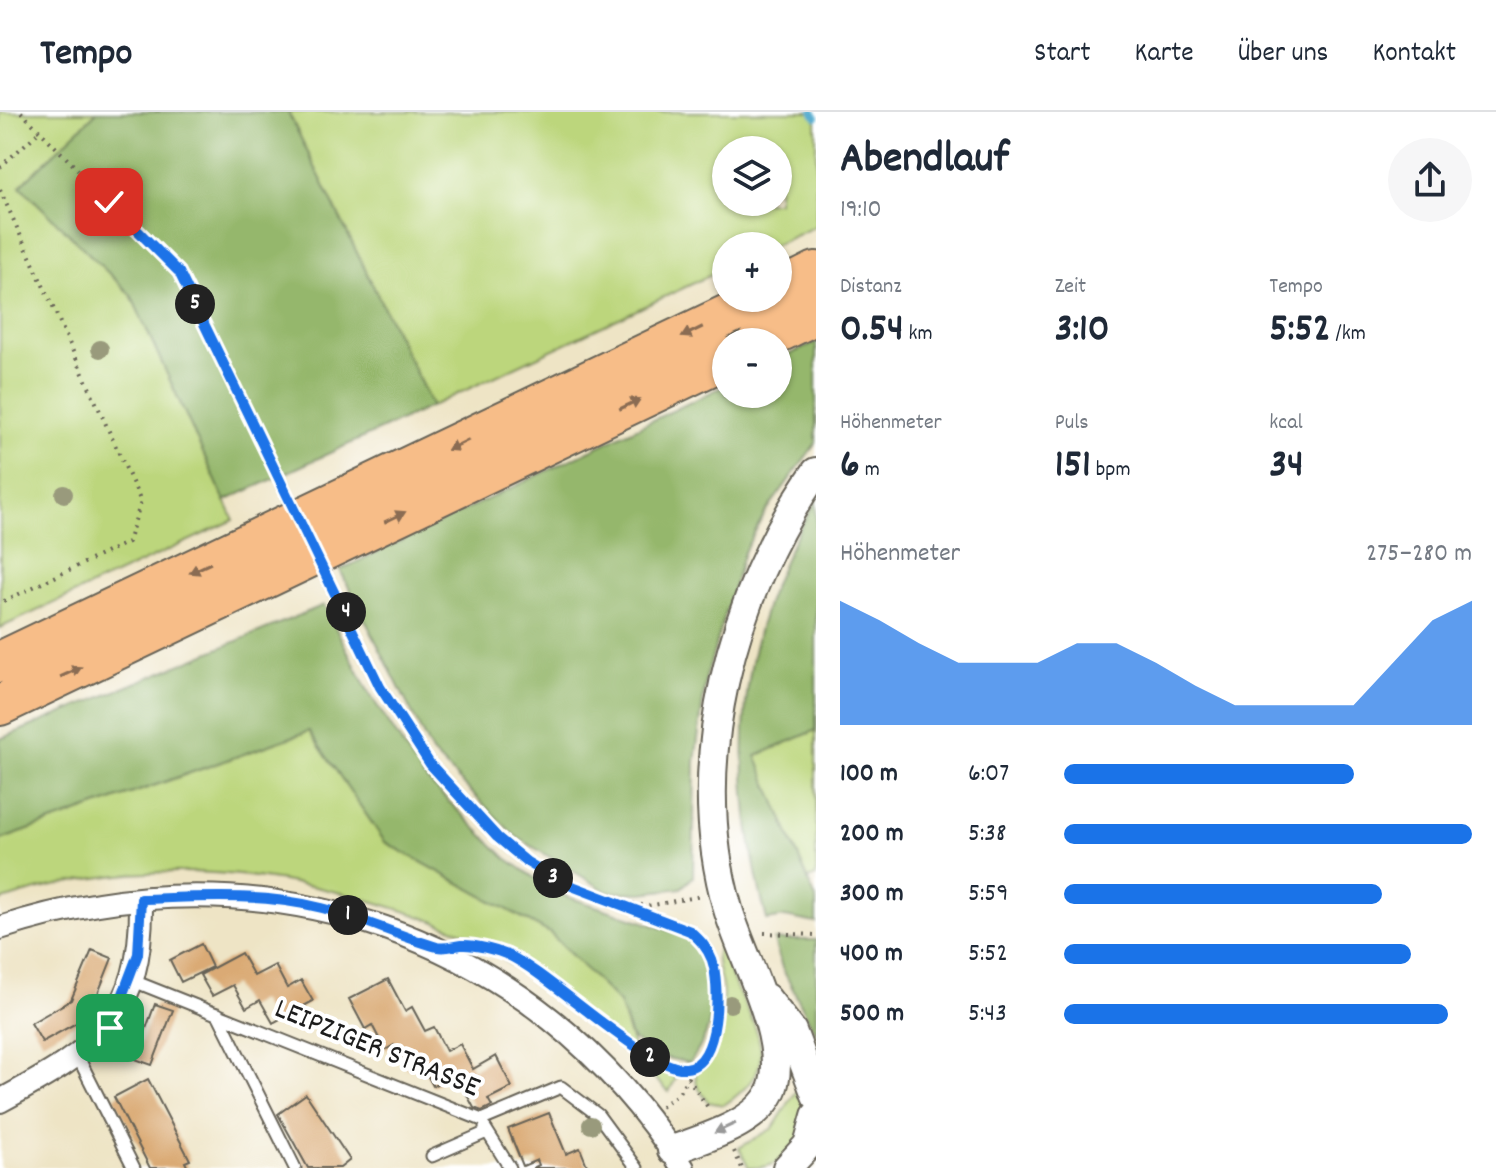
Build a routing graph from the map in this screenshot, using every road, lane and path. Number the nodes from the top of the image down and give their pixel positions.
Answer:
1 (21, 112) edge
2 (39, 132) junction
3 (0, 167) edge
4 (0, 190) edge
5 (816, 272) edge
6 (792, 284) edge
7 (734, 312) edge
8 (816, 314) edge
9 (787, 328) edge
10 (712, 365) edge
11 (816, 472) edge
12 (0, 603) edge
13 (0, 662) edge
14 (0, 705) edge
15 (724, 889) junction
16 (141, 899) junction
17 (608, 899) junction
18 (0, 928) edge
19 (736, 932) junction
20 (816, 935) edge
21 (441, 948) junction
22 (131, 980) junction
23 (756, 986) junction
24 (218, 1014) junction
25 (78, 1057) junction
26 (816, 1095) edge
27 (0, 1101) edge
28 (482, 1120) junction
29 (814, 1125) edge
30 (487, 1132) junction
31 (432, 1156) dead end
32 (677, 1159) edge
33 (134, 1168) edge
34 (295, 1168) edge
35 (510, 1168) edge
36 (637, 1168) edge
37 (787, 1168) edge
38 (816, 1168) edge

1 - 2 path
2 - 3 path
2 - 17 path, bridge
4 - 12 path
5 - 6 highway
7 -> 13 highway
8 - 9 highway
14 -> 10 highway
11 - 15 street
15 - 17 path
15 - 19 street
16 - 18 street
16 - 21 street
16 - 22 street
17 - 21 path
19 - 20 path
19 - 23 street
21 - 32 street
22 - 24 lane, LEIPZIGER STRASSE
22 - 25 street
23 - 26 street
23 -> 32 street
24 - 28 lane, LEIPZIGER STRASSE
24 - 34 lane, LEIPZIGER STRASSE
25 - 27 street
25 - 33 lane
28 - 30 lane
28 - 36 lane, LEIPZIGER STRASSE
29 - 37 street
29 - 38 street
30 - 31 lane
30 - 35 lane

